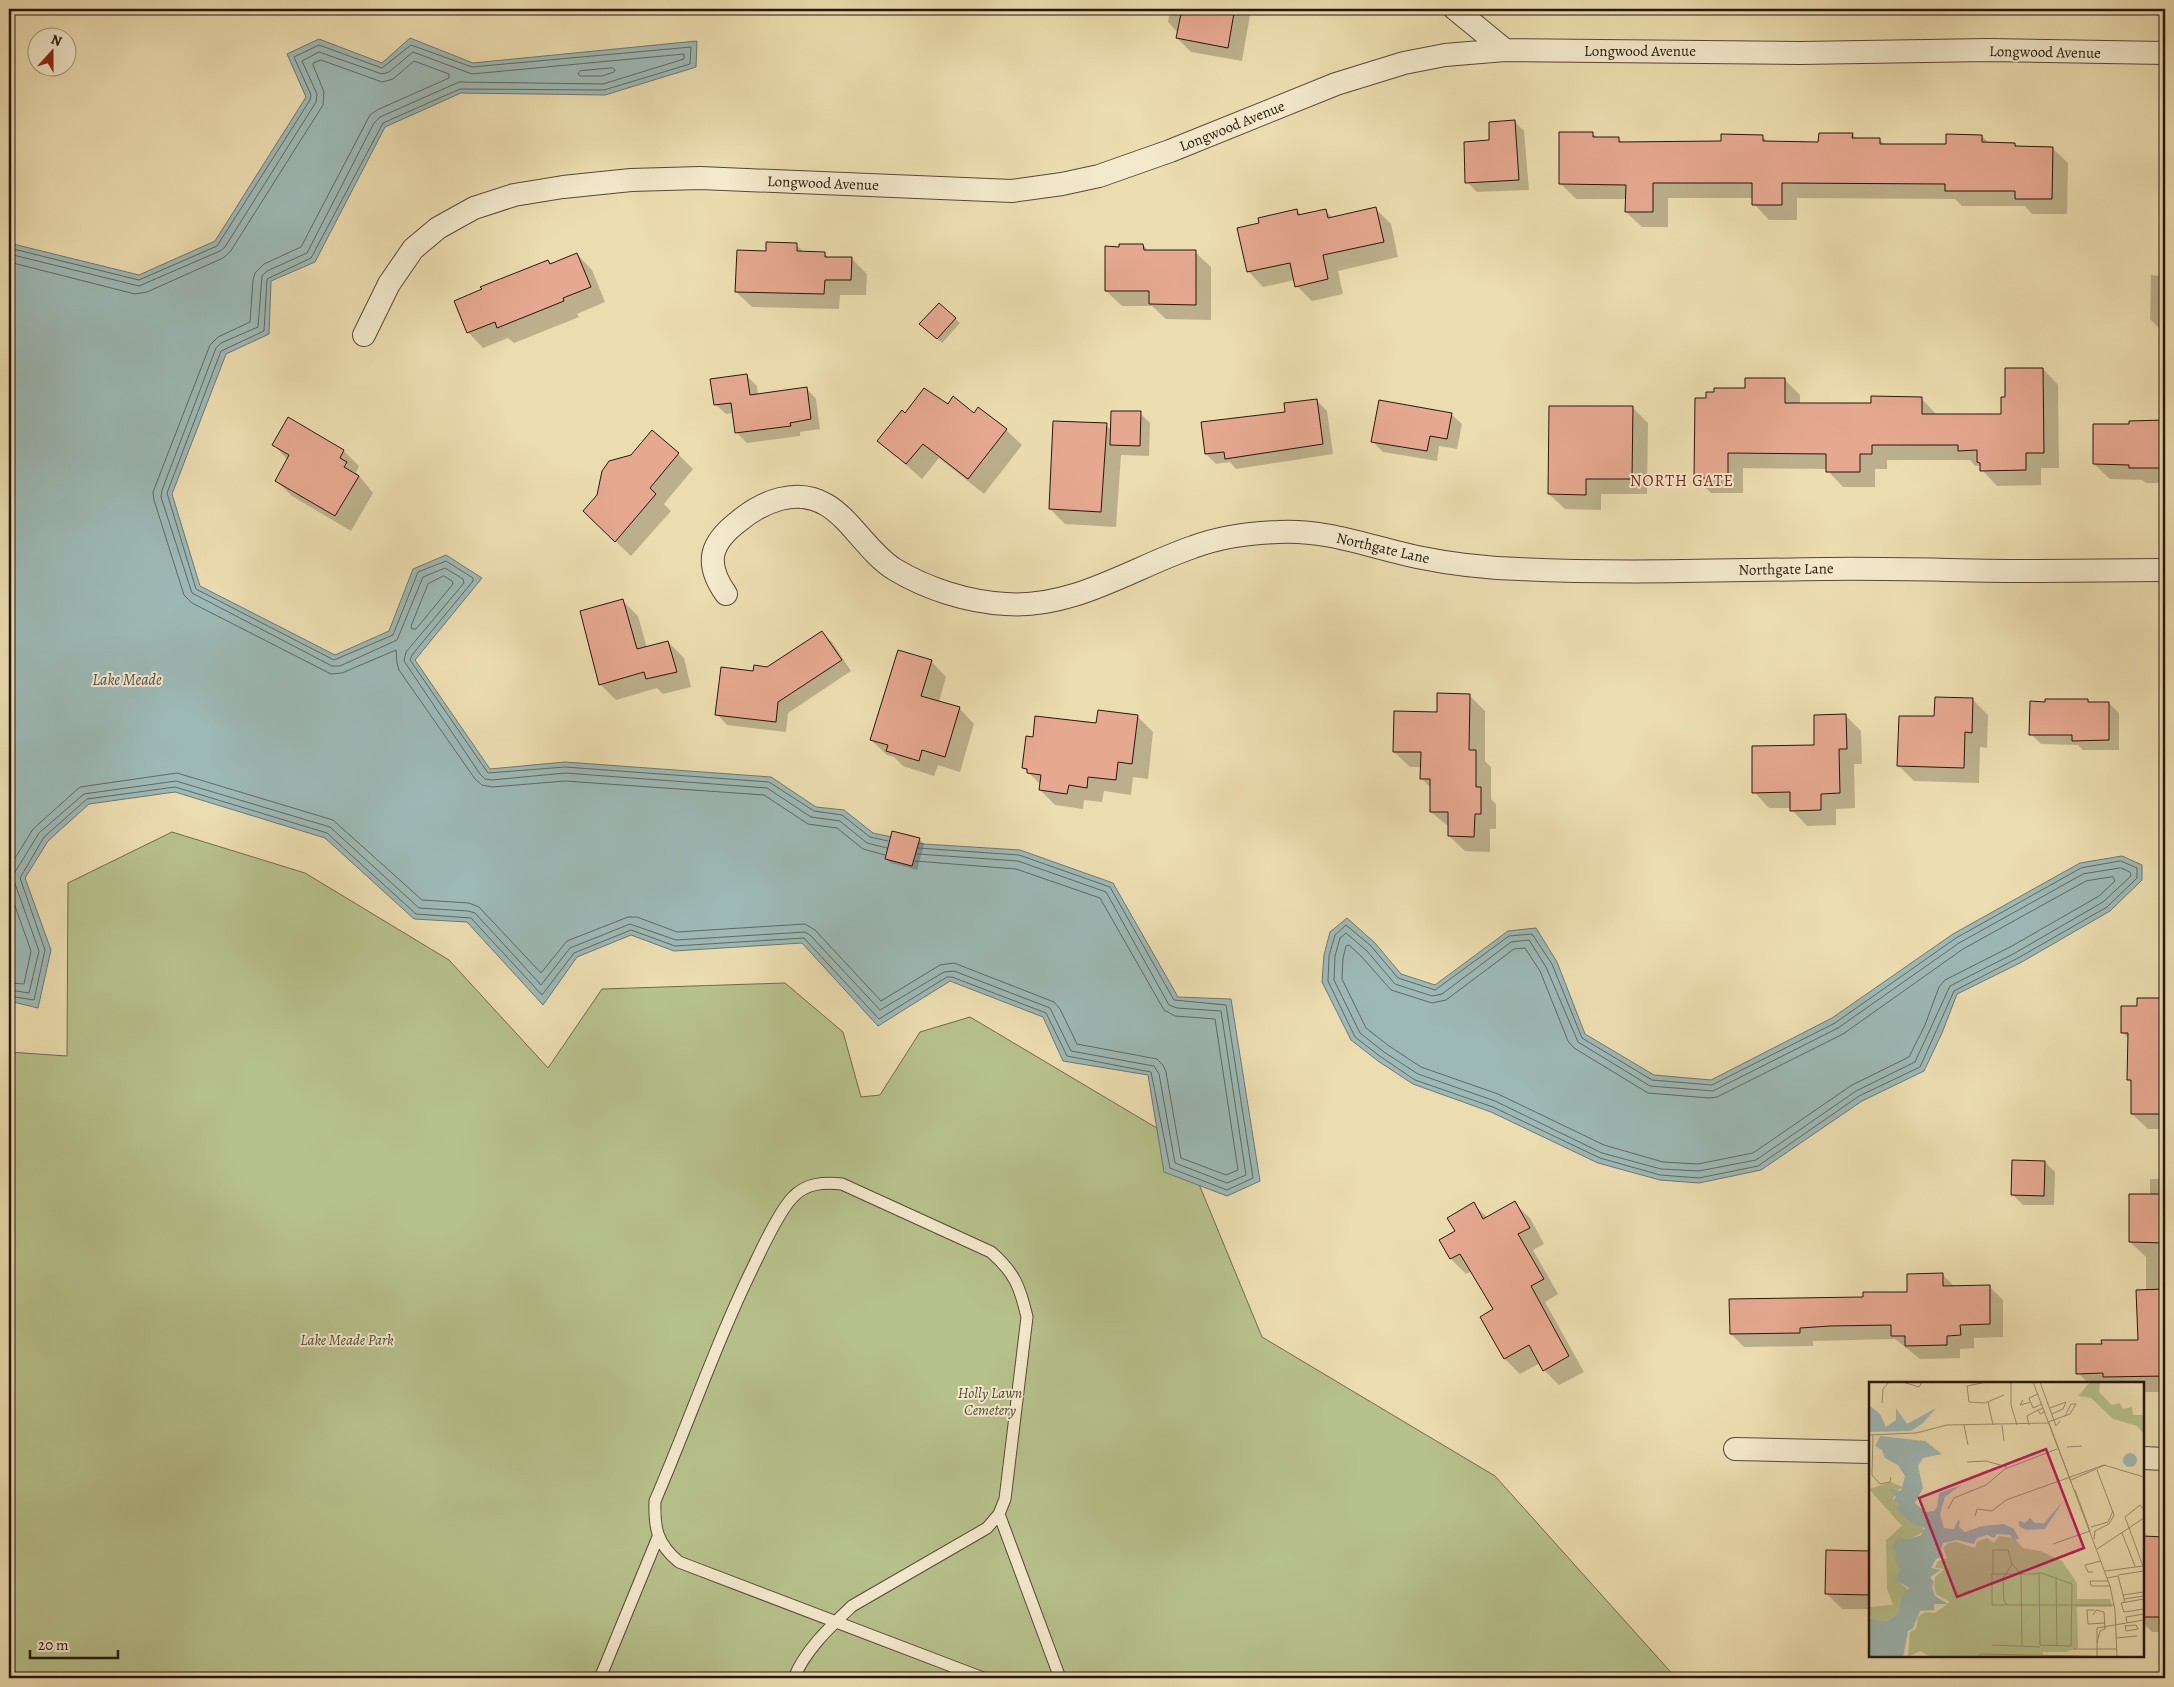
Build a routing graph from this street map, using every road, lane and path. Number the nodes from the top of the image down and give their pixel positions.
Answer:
1 (1455, 9) edge
2 (1505, 50) junction
3 (2165, 53) edge
4 (364, 335) dead end
5 (2165, 570) edge
6 (726, 594) dead end
7 (1735, 1449) dead end
8 (1869, 1452) edge
9 (2144, 1458) edge
10 (2165, 1459) edge
11 (999, 1514) junction
12 (658, 1537) junction
13 (835, 1623) junction
14 (600, 1678) edge
15 (794, 1678) edge
16 (983, 1678) edge
17 (1060, 1678) edge

1 - 2 street
2 - 3 street, Longwood Avenue
2 - 4 street, Longwood Avenue
5 - 6 street, Northgate Lane
7 - 8 street
9 - 10 street
11 - 12 lane
11 - 13 lane
11 - 17 lane
12 - 13 lane
12 - 14 lane
13 - 15 lane
13 - 16 lane

